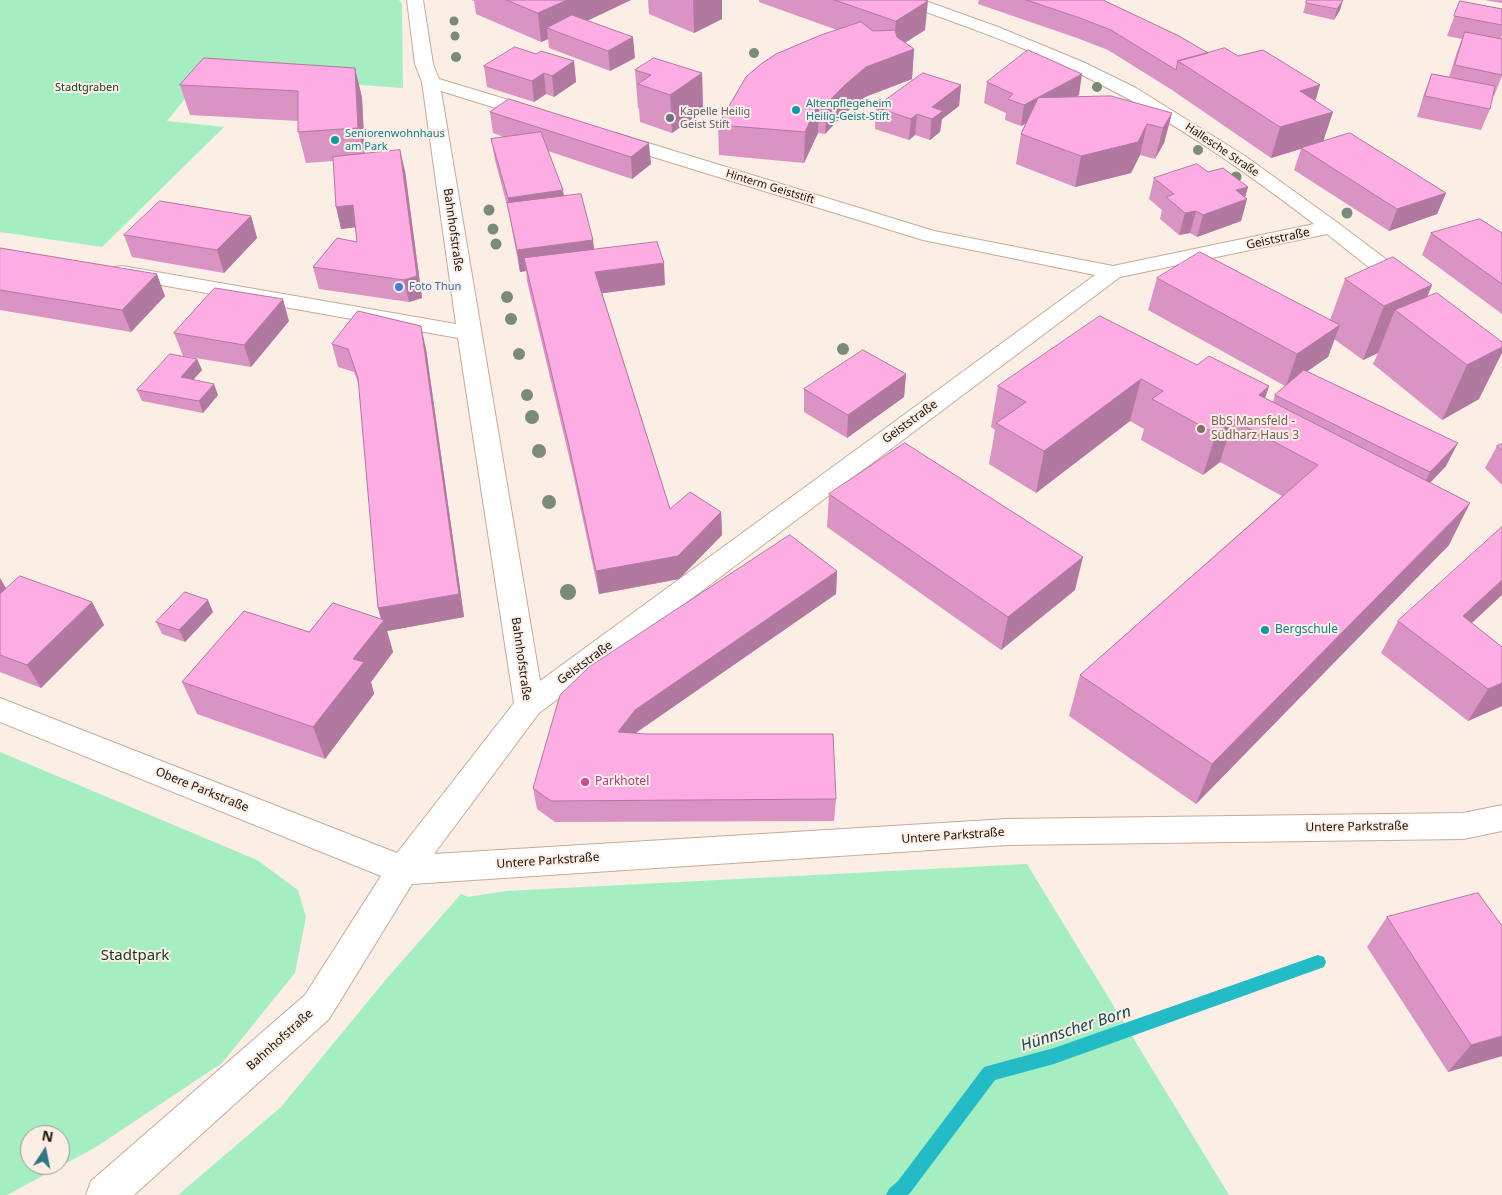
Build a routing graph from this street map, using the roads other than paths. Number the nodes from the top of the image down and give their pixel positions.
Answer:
1 (415, 0) edge
2 (907, 0) edge
3 (431, 82) junction
4 (555, 120) edge
5 (593, 132) edge
6 (1331, 227) junction
7 (98, 268) edge
8 (1113, 272) junction
9 (1424, 299) edge
10 (469, 333) junction
11 (529, 705) junction
12 (0, 710) edge
13 (1502, 818) edge
14 (403, 870) junction
15 (105, 1195) edge

1 - 3 street, Bahnhofstraße
2 - 6 street, Hallesche Straße
3 - 4 street
3 - 10 street, Bahnhofstraße
5 - 8 street, Hinterm Geiststift
6 - 8 street, Geiststraße
6 - 9 street, Hallesche Straße
7 - 10 street
8 - 11 street, Geiststraße
10 - 11 street, Bahnhofstraße
11 - 14 street, Bahnhofstraße
12 - 14 street, Obere Parkstraße
13 - 14 street, Untere Parkstraße
14 - 15 street, Bahnhofstraße

